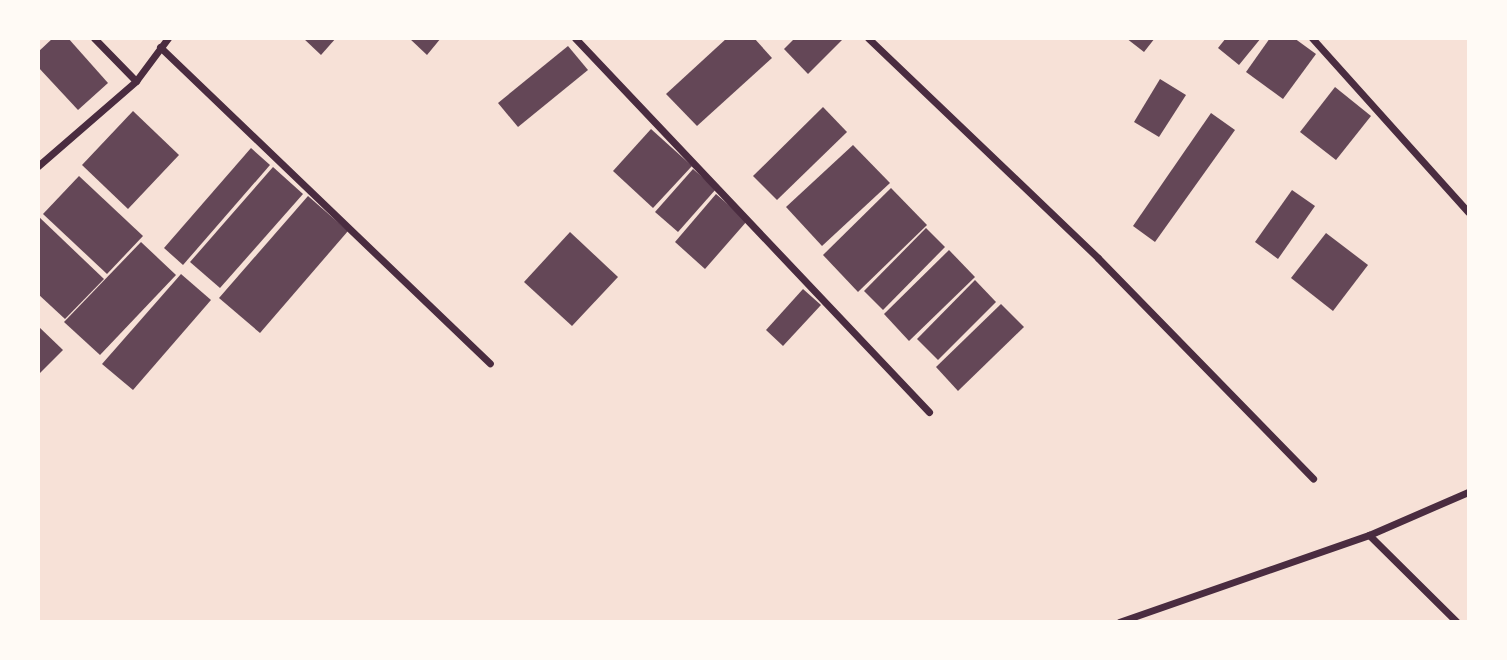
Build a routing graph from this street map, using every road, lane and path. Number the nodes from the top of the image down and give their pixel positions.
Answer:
1 (94, 38) edge
2 (168, 38) edge
3 (575, 38) edge
4 (868, 38) edge
5 (1312, 38) edge
6 (160, 47) junction
7 (136, 81) junction
8 (38, 166) edge
9 (1468, 212) edge
10 (489, 363) dead end
11 (929, 412) dead end
12 (1313, 478) dead end
13 (1468, 492) edge
14 (1369, 535) junction
15 (1119, 621) edge
16 (1457, 621) edge

1 - 7 street
2 - 6 street
3 - 11 street
4 - 12 street
5 - 9 street
6 - 7 street
6 - 10 street
7 - 8 street
13 - 14 street
14 - 15 street
14 - 16 street

